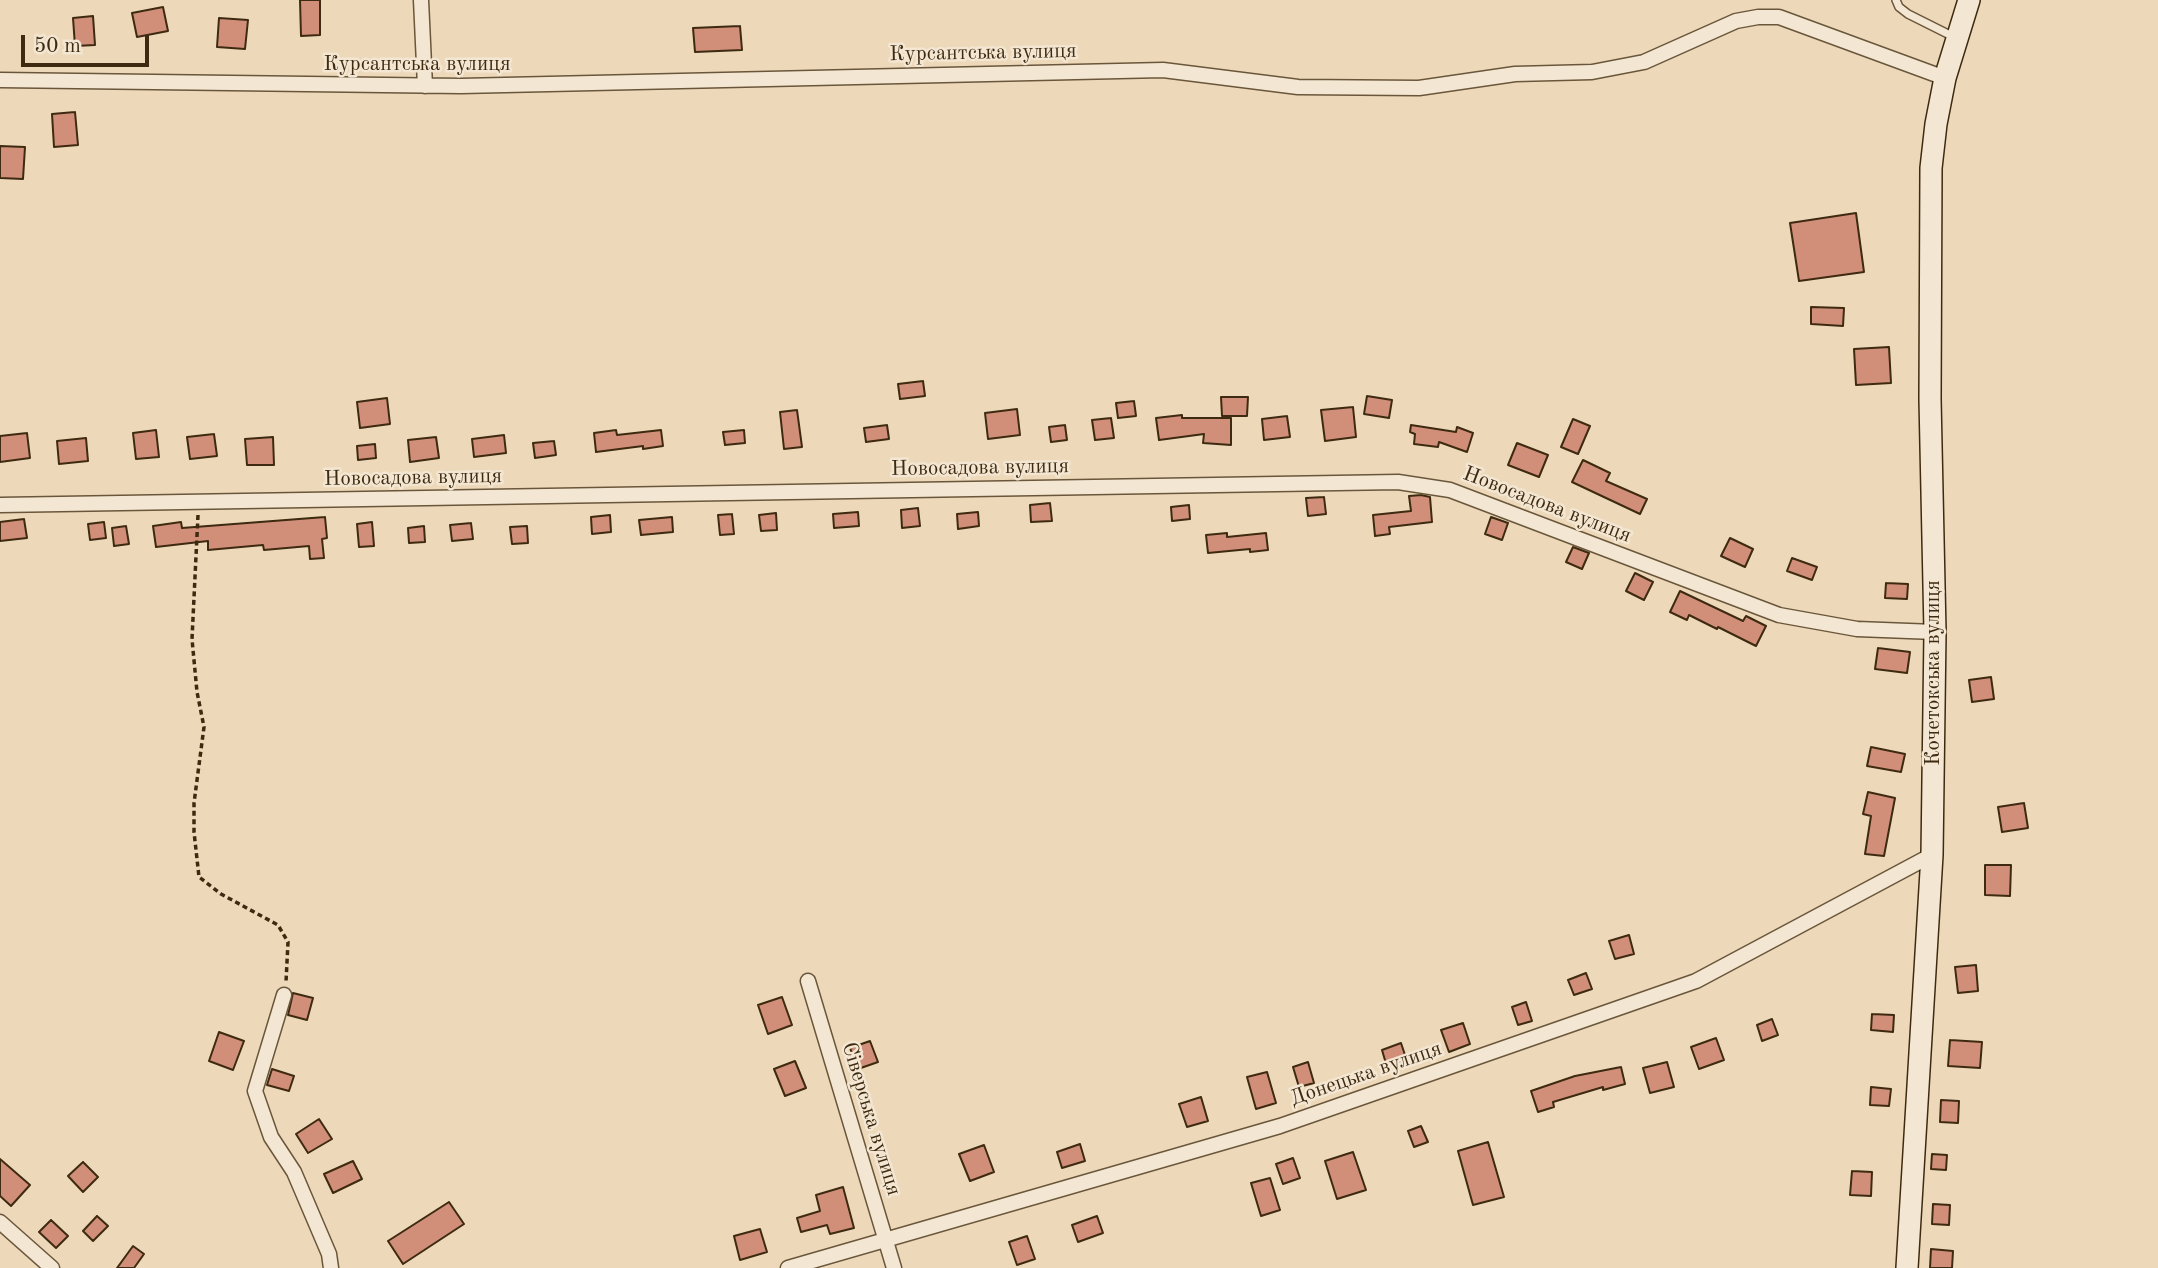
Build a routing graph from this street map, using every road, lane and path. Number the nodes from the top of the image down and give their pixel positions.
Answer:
1 (421, 0) edge
2 (1896, 0) edge
3 (1969, 0) edge
4 (1957, 39) junction
5 (1945, 78) junction
6 (0, 80) edge
7 (425, 86) junction
8 (199, 502) junction
9 (0, 505) edge
10 (1935, 632) junction
11 (1932, 855) junction
12 (807, 981) dead end
13 (284, 995) joint
14 (0, 1222) edge
15 (886, 1239) junction
16 (52, 1268) edge
17 (331, 1268) edge
18 (788, 1268) edge
19 (894, 1268) edge
20 (1907, 1268) edge

1 - 7 street
2 - 4 lane
3 - 4 main road, Кочетокська вулиця
4 - 5 main road, Кочетокська вулиця
5 - 7 street, Курсантська вулиця
5 - 10 main road, Кочетокська вулиця
6 - 7 street, Курсантська вулиця
8 - 9 street, Новосадова вулиця
8 - 10 street, Новосадова вулиця
8 - 13 path
10 - 11 main road, Кочетокська вулиця
11 - 15 street, Донецька вулиця
11 - 20 main road, Кочетокська вулиця
12 - 15 street, Сіверська вулиця
13 - 17 street
14 - 16 street
15 - 18 street, Донецька вулиця
15 - 19 street, Сіверська вулиця

